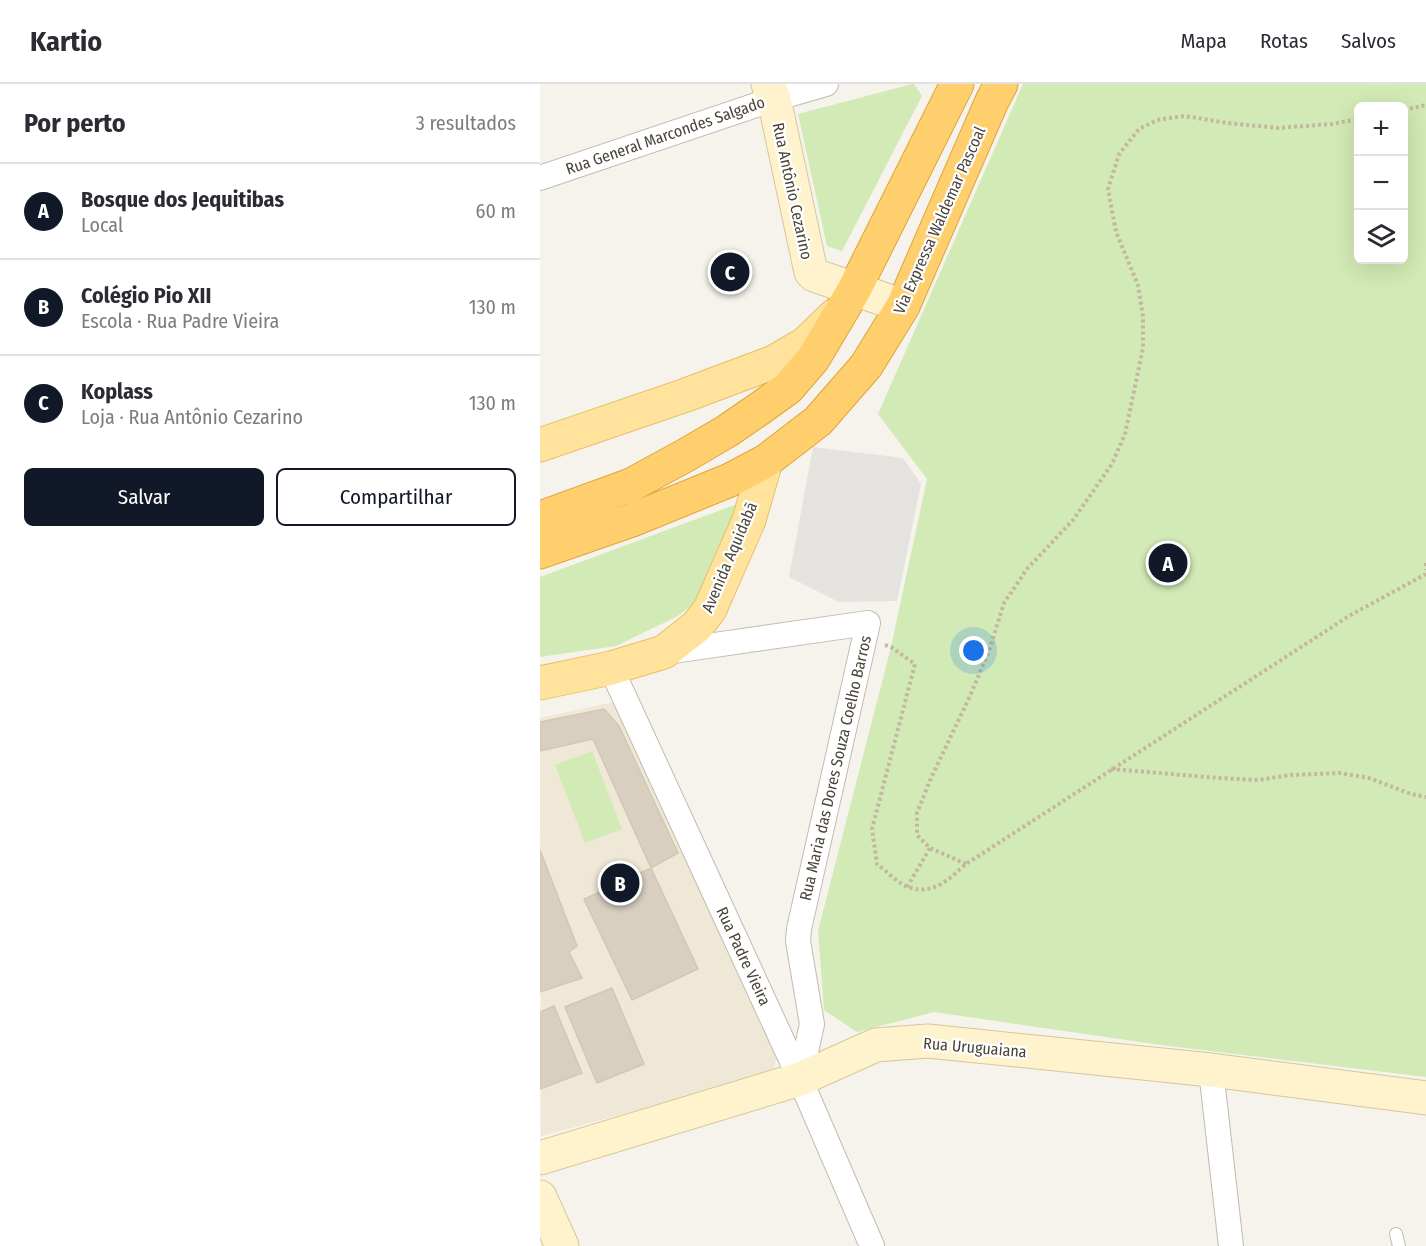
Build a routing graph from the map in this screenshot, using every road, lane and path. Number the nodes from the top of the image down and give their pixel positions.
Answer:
1 (826, 84) edge
2 (957, 84) edge
3 (1001, 84) edge
4 (771, 91) edge
5 (1426, 105) edge
6 (1408, 109) edge
7 (1354, 120) edge
8 (540, 178) edge
9 (850, 298) junction
10 (903, 306) junction
11 (540, 445) edge
12 (766, 461) junction
13 (540, 518) edge
14 (540, 552) edge
15 (1426, 563) edge
16 (1426, 572) edge
17 (891, 647) dead end
18 (664, 652) junction
19 (611, 668) junction
20 (540, 683) edge
21 (1111, 769) junction
22 (1426, 797) edge
23 (930, 848) junction
24 (966, 864) junction
25 (907, 887) junction
26 (1211, 1070) junction
27 (800, 1078) junction
28 (1426, 1098) edge
29 (540, 1158) edge
30 (540, 1197) edge
31 (562, 1246) edge
32 (872, 1246) edge
33 (1231, 1246) edge

1 - 4 street, Rua General Marcondes Salgado
2 - 9 highway
3 - 10 highway, Via Expressa Waldemar Pascoal
4 - 8 street, Rua General Marcondes Salgado
4 - 9 main road, Rua Antônio Cezarino
5 - 6 path
7 - 23 path
9 - 10 main road, Rua Antônio Cezarino
9 - 11 main road
9 - 13 highway
10 - 12 highway, Via Expressa Waldemar Pascoal
12 - 14 highway, Via Expressa Waldemar Pascoal
12 - 18 main road, Avenida Aquidabã
15 - 16 path
16 - 21 path
17 - 25 path
18 - 19 main road, Avenida Aquidabã
18 - 27 street, Rua Maria das Dores Souza Coelho Barros
19 - 20 main road, Avenida Aquidabã
19 - 27 street, Rua Padre Vieira
21 - 22 path
21 - 24 path
23 - 24 path
23 - 25 path
24 - 25 path
26 - 27 main road, Rua Uruguaiana
26 - 28 main road, Rua Uruguaiana
26 - 33 street
27 - 29 main road, Rua Uruguaiana
27 - 32 street, Rua Padre Vieira
30 - 31 main road

